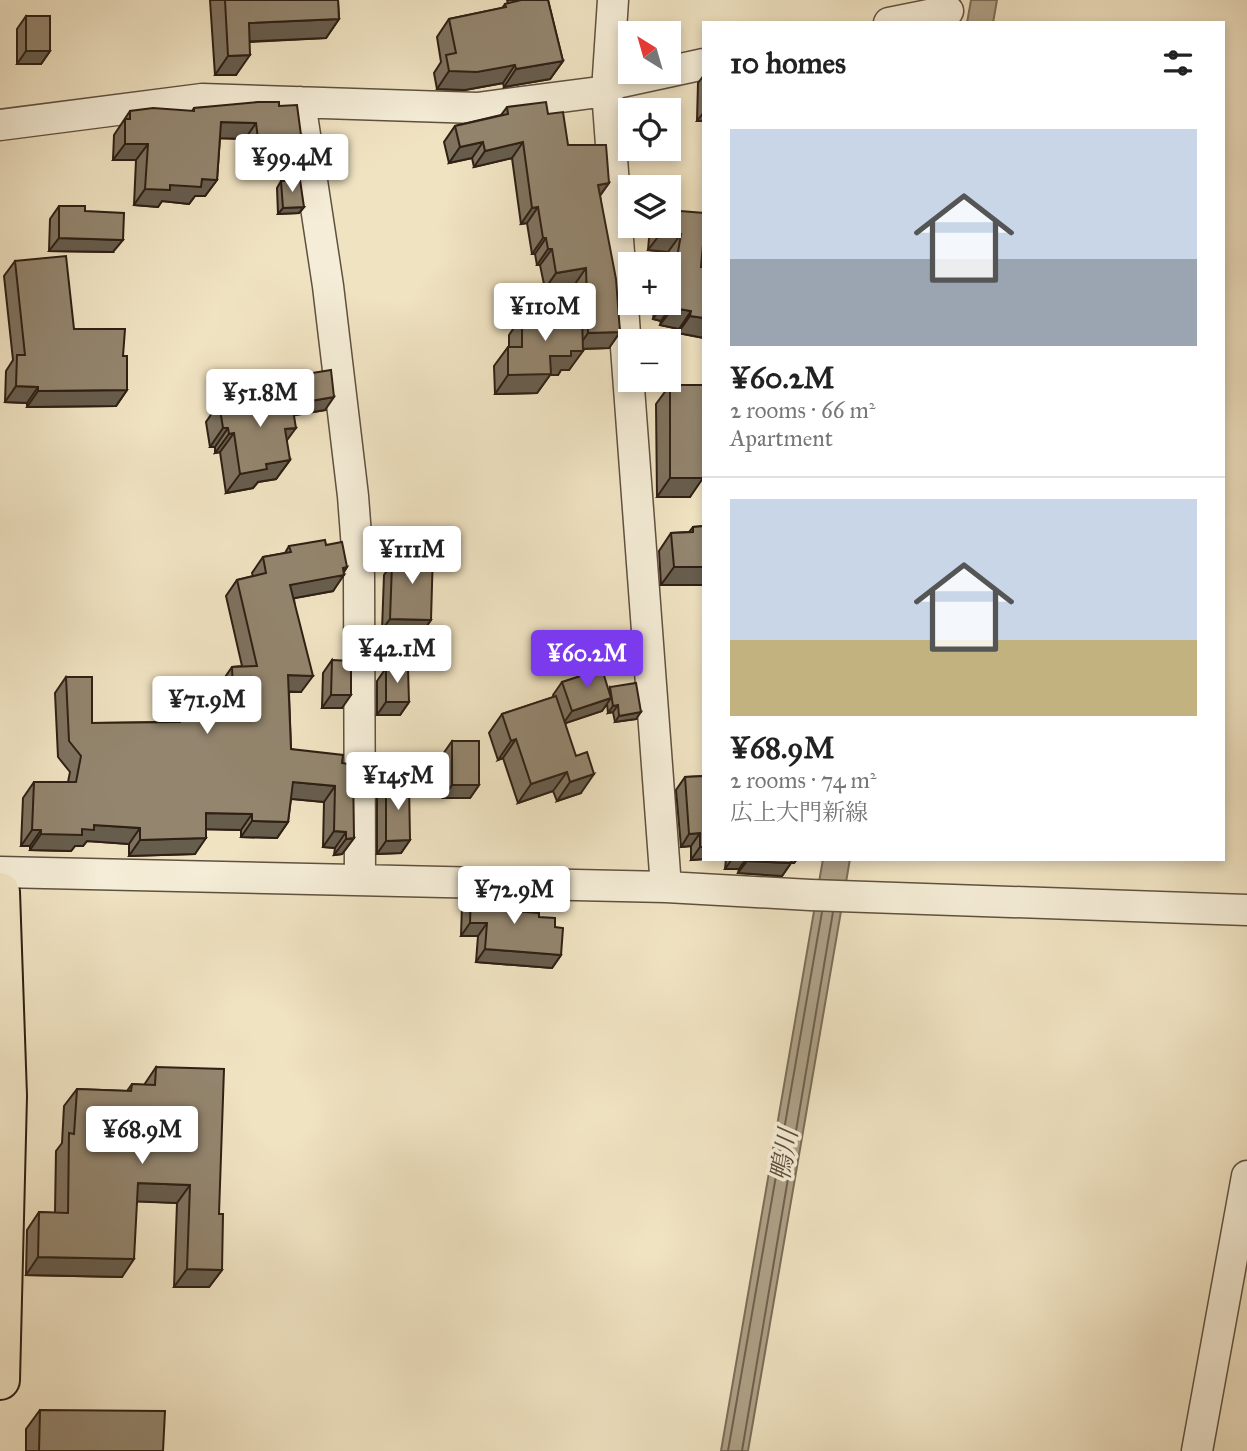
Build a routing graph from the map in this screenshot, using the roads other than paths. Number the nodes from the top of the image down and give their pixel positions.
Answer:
1 (613, 0) edge
2 (948, 10) dead end
3 (898, 21) edge
4 (702, 64) edge
5 (607, 88) junction
6 (300, 102) junction
7 (0, 125) edge
8 (0, 872) edge
9 (360, 878) junction
10 (666, 887) junction
11 (0, 892) edge
12 (1247, 910) edge
13 (1247, 1176) edge
14 (0, 1380) edge
15 (1197, 1451) edge

1 - 5 street
2 - 3 street
4 - 5 street
5 - 6 street
5 - 10 street
6 - 7 street
6 - 9 street
8 - 9 street
9 - 10 street
10 - 12 street
11 - 14 main road
13 - 15 street

